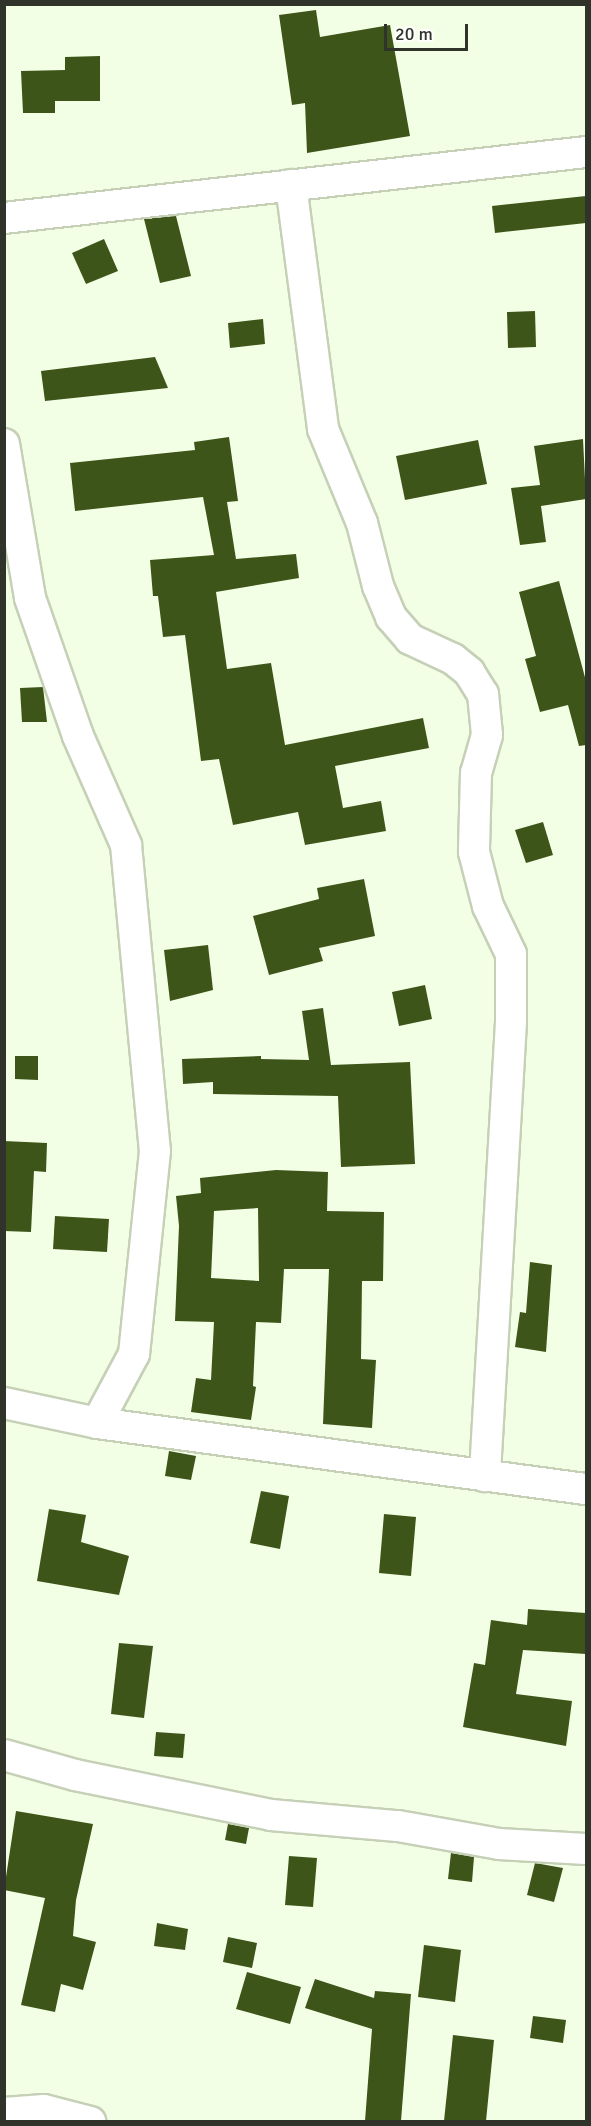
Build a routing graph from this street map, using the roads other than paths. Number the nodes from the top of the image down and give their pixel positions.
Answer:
1 (586, 152) edge
2 (291, 185) junction
3 (4, 218) edge
4 (4, 444) edge
5 (4, 1403) edge
6 (98, 1423) junction
7 (485, 1476) junction
8 (586, 1489) edge
9 (4, 1755) edge
10 (586, 1849) edge
11 (4, 2113) edge
12 (90, 2121) edge

1 - 2 street
2 - 3 street
2 - 7 street
4 - 6 street
5 - 6 street
6 - 7 street
7 - 8 street
9 - 10 street
11 - 12 street

